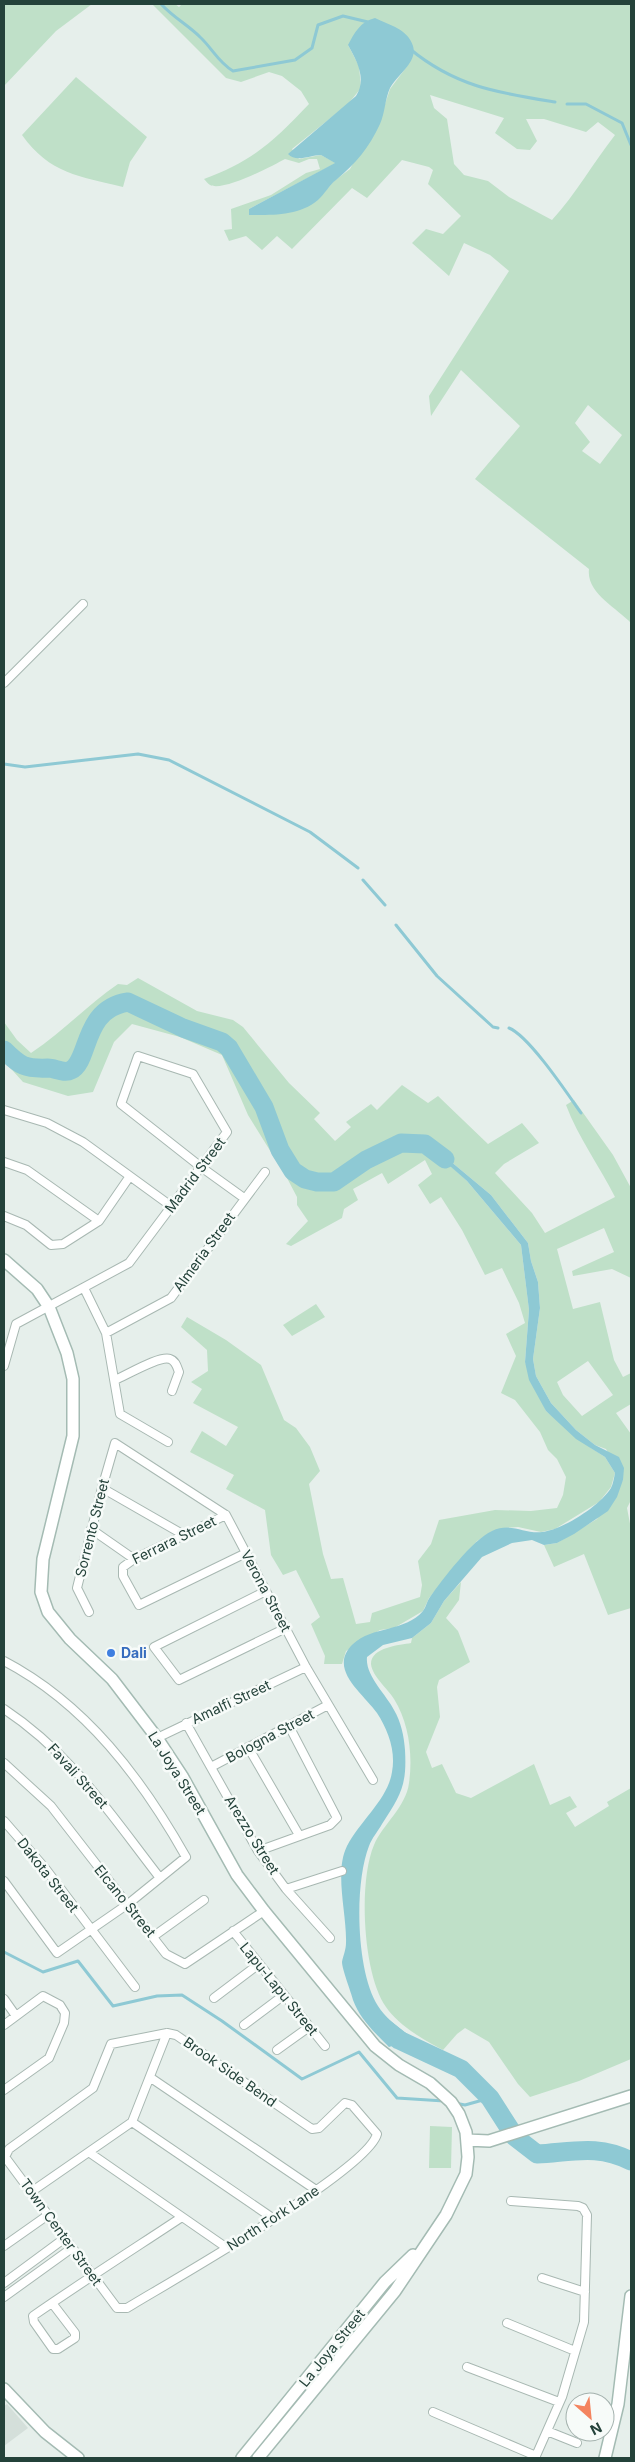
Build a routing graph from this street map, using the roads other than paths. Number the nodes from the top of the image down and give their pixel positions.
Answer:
1 (83, 604) dead end
2 (4, 683) edge
3 (4, 1110) edge
4 (4, 1162) edge
5 (201, 1168) junction
6 (265, 1172) dead end
7 (130, 1176) junction
8 (244, 1198) junction
9 (171, 1206) junction
10 (4, 1216) edge
11 (99, 1221) junction
12 (4, 1260) edge
13 (84, 1288) junction
14 (49, 1307) junction
15 (106, 1333) junction
16 (4, 1366) edge
17 (116, 1380) junction
18 (172, 1391) dead end
19 (168, 1442) dead end
20 (115, 1443) joint
21 (102, 1488) junction
22 (226, 1515) junction
23 (91, 1529) junction
24 (184, 1535) junction
25 (246, 1553) junction
26 (134, 1559) junction
27 (266, 1591) junction
28 (89, 1612) dead end
29 (286, 1628) junction
30 (4, 1661) edge
31 (306, 1667) junction
32 (328, 1705) junction
33 (4, 1709) edge
34 (186, 1723) junction
35 (289, 1726) junction
36 (157, 1738) junction
37 (248, 1747) junction
38 (4, 1763) edge
39 (211, 1767) junction
40 (373, 1780) dead end
41 (4, 1821) edge
42 (299, 1835) junction
43 (258, 1850) junction
44 (342, 1871) dead end
45 (160, 1878) junction
46 (4, 1881) edge
47 (11, 1889) junction
48 (286, 1889) junction
49 (4, 1895) edge
50 (204, 1900) dead end
51 (128, 1904) junction
52 (264, 1911) junction
53 (91, 1929) junction
54 (233, 1931) junction
55 (154, 1936) junction
56 (330, 1938) dead end
57 (259, 1964) junction
58 (135, 1987) dead end
59 (284, 1995) junction
60 (214, 1998) dead end
61 (4, 1999) edge
62 (16, 2016) junction
63 (4, 2025) edge
64 (244, 2025) dead end
65 (309, 2027) junction
66 (167, 2033) junction
67 (325, 2046) dead end
68 (277, 2050) dead end
69 (151, 2078) junction
70 (4, 2090) edge
71 (631, 2096) edge
72 (345, 2103) joint
73 (132, 2122) junction
74 (466, 2136) junction
75 (90, 2153) junction
76 (5, 2157) edge
77 (316, 2190) junction
78 (31, 2192) junction
79 (510, 2201) dead end
80 (48, 2215) junction
81 (182, 2217) junction
82 (274, 2218) junction
83 (65, 2238) junction
84 (427, 2242) junction
85 (4, 2246) edge
86 (72, 2248) junction
87 (227, 2248) junction
88 (92, 2276) junction
89 (542, 2278) dead end
90 (4, 2283) edge
91 (585, 2292) junction
92 (631, 2296) edge
93 (4, 2297) edge
94 (52, 2303) junction
95 (117, 2308) joint
96 (507, 2324) dead end
97 (575, 2351) junction
98 (466, 2367) dead end
99 (4, 2389) edge
100 (559, 2402) junction
101 (433, 2412) dead end
102 (547, 2431) junction
103 (577, 2443) dead end
104 (536, 2457) edge
105 (78, 2458) edge
106 (242, 2458) edge
107 (258, 2458) edge
108 (605, 2458) edge

1 - 2 street
3 - 7 street
4 - 11 street
5 - 5 street, Madrid Street
5 - 8 street
5 - 9 street, Madrid Street
6 - 8 street, Almeria Street
7 - 9 street
7 - 11 street
8 - 15 street, Almeria Street
9 - 13 street, Madrid Street
10 - 11 street
12 - 14 street, La Joya Street
13 - 14 street, Madrid Street
13 - 15 street
14 - 16 street, Madrid Street
14 - 36 street, La Joya Street
15 - 17 street
17 - 18 street
17 - 19 street
20 - 21 street, Sorrento Street
20 - 22 street, Verona Street
21 - 23 street, Sorrento Street
21 - 24 street
22 - 24 street, Ferrara Street
22 - 25 street, Verona Street
23 - 26 street
23 - 28 street, Sorrento Street
24 - 26 street, Ferrara Street
25 - 26 street, Ferrara Street
25 - 27 street, Verona Street
27 - 29 street, Verona Street
27 - 29 street
29 - 31 street, Verona Street
30 - 45 street
31 - 32 street, Verona Street
31 - 34 street, Amalfi Street
32 - 35 street, Bologna Street
32 - 40 street, Verona Street
33 - 45 street, Favali Street
34 - 36 street, Amalfi Street
34 - 39 street, Arezzo Street
35 - 37 street, Bologna Street
35 - 42 street
36 - 52 street, La Joya Street
37 - 39 street, Bologna Street
37 - 42 street
38 - 51 street, Elcano Street
39 - 43 street, Arezzo Street
41 - 53 street, Dakota Street
42 - 43 street
43 - 48 street, Arezzo Street
44 - 48 street
45 - 51 street
46 - 47 street
47 - 49 street
47 - 53 street
48 - 56 street, Arezzo Street
50 - 55 street
51 - 53 street
51 - 55 street, Elcano Street
52 - 54 street, Elcano Street
52 - 74 street, La Joya Street
53 - 58 street, Dakota Street
54 - 55 street, Elcano Street
54 - 57 street, Lapu-Lapu Street
57 - 59 street, Lapu-Lapu Street
57 - 60 street
59 - 64 street
59 - 65 street, Lapu-Lapu Street
61 - 62 street
62 - 63 street
62 - 70 street
65 - 67 street, Lapu-Lapu Street
65 - 68 street
66 - 69 street
66 - 72 street, Brook Side Bend
66 - 76 street, Brook Side Bend
69 - 73 street
69 - 77 street
71 - 74 street
72 - 77 street, North Fork Lane
73 - 75 street
73 - 82 street
74 - 84 street, La Joya Street
75 - 78 street
75 - 81 street
76 - 78 street, Town Center Street
77 - 82 street, North Fork Lane
78 - 80 street, Town Center Street
79 - 91 street
80 - 83 street, Town Center Street
80 - 85 street
81 - 87 street
81 - 88 street
82 - 87 street, North Fork Lane
83 - 86 street, Town Center Street
83 - 90 street
84 - 106 street, La Joya Street
84 - 107 street, La Joya Street
86 - 88 street, Town Center Street
86 - 93 street
87 - 95 street, North Fork Lane
88 - 94 street
88 - 95 street, Town Center Street
89 - 91 street
91 - 97 street
92 - 108 street
94 - 94 street
96 - 97 street
97 - 100 street
98 - 100 street
99 - 105 street
100 - 102 street
101 - 104 street
102 - 103 street
102 - 104 street

